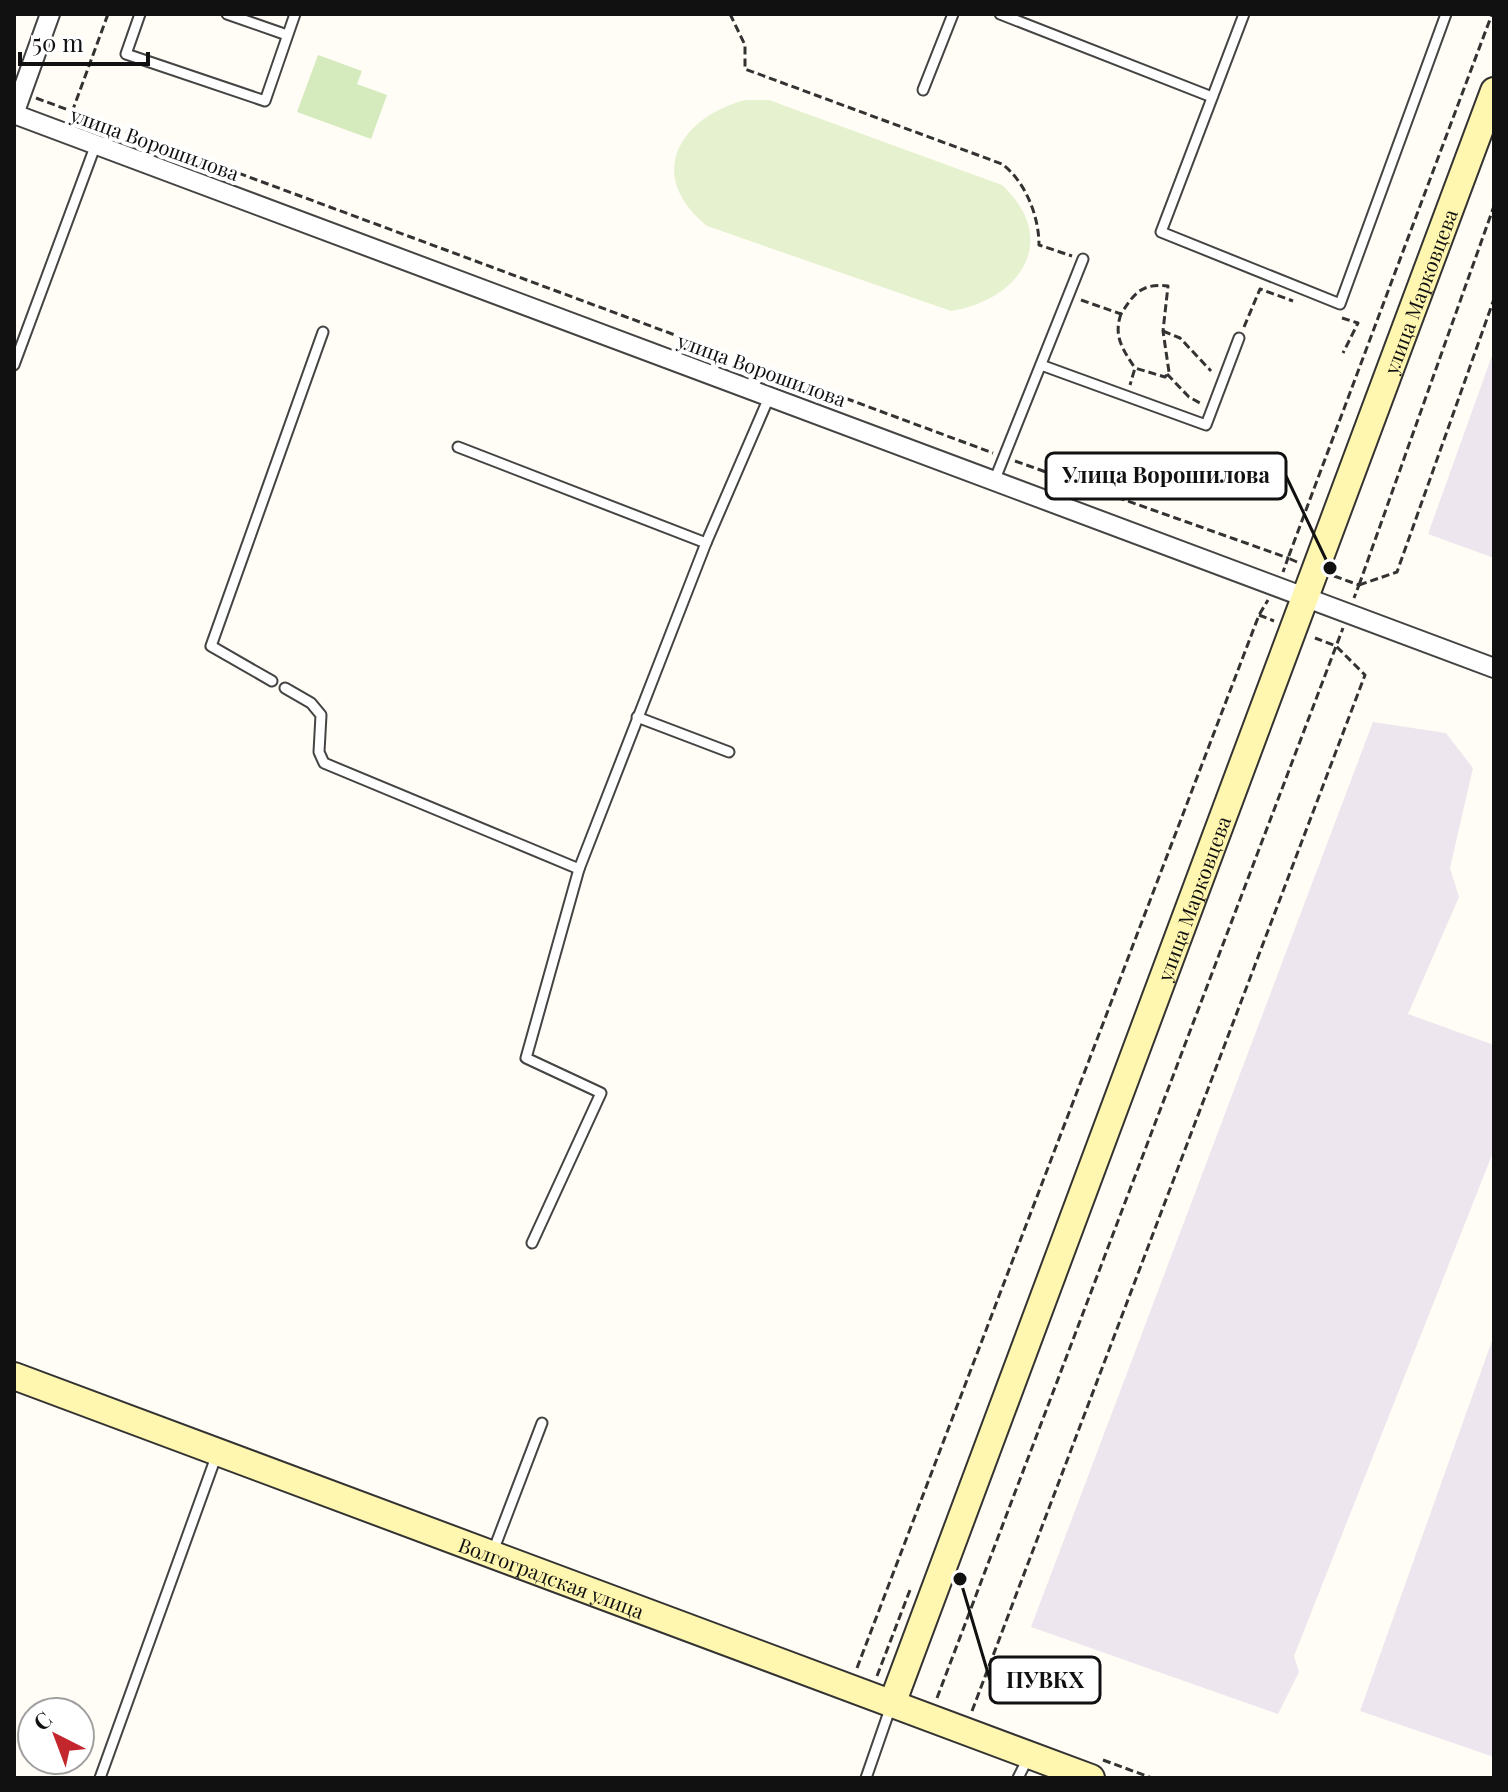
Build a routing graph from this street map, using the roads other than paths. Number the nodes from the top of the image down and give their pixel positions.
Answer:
1 (50, 14) edge
2 (140, 14) edge
3 (227, 14) edge
4 (295, 14) edge
5 (953, 14) edge
6 (1000, 14) edge
7 (1244, 14) edge
8 (1446, 14) edge
9 (287, 35) junction
10 (923, 90) dead end
11 (1494, 91) edge
12 (1212, 97) junction
13 (14, 114) edge
14 (96, 144) junction
15 (1083, 259) road end
16 (323, 332) dead end
17 (1239, 338) road end
18 (14, 365) edge
19 (1041, 365) junction
20 (770, 395) junction
21 (458, 447) dead end
22 (995, 479) junction
23 (706, 543) junction
24 (1305, 595) junction
25 (1494, 668) edge
26 (272, 681) dead end
27 (285, 688) dead end
28 (637, 717) junction
29 (729, 752) dead end
30 (579, 869) junction
31 (532, 1243) dead end
32 (17, 1380) edge
33 (542, 1423) dead end
34 (218, 1450) junction
35 (491, 1557) junction
36 (892, 1704) junction
37 (1024, 1766) edge
38 (100, 1778) edge
39 (866, 1778) edge
40 (1091, 1778) edge

1 - 13 street
2 - 9 lane
3 - 9 lane
4 - 9 lane
5 - 10 lane
6 - 12 lane
7 - 12 lane
8 - 12 lane
11 - 24 main road, улица Марковцева
13 - 14 street, улица Ворошилова
14 - 18 lane
14 - 20 street, улица Ворошилова
15 - 19 lane
16 - 26 lane
17 - 19 lane
19 - 22 lane
20 - 22 street, улица Ворошилова
20 - 23 lane
21 - 23 lane
22 - 24 street, улица Ворошилова
23 - 28 lane
24 - 25 street, улица Ворошилова
24 - 36 main road, улица Марковцева
27 - 30 lane
28 - 29 lane
28 - 30 lane
30 - 31 lane
32 - 34 main road, Волгоградская улица
33 - 35 lane
34 - 35 main road, Волгоградская улица
34 - 38 lane
35 - 36 main road, Волгоградская улица
36 - 37 main road, Волгоградская улица
36 - 39 lane
37 - 40 main road, Волгоградская улица

